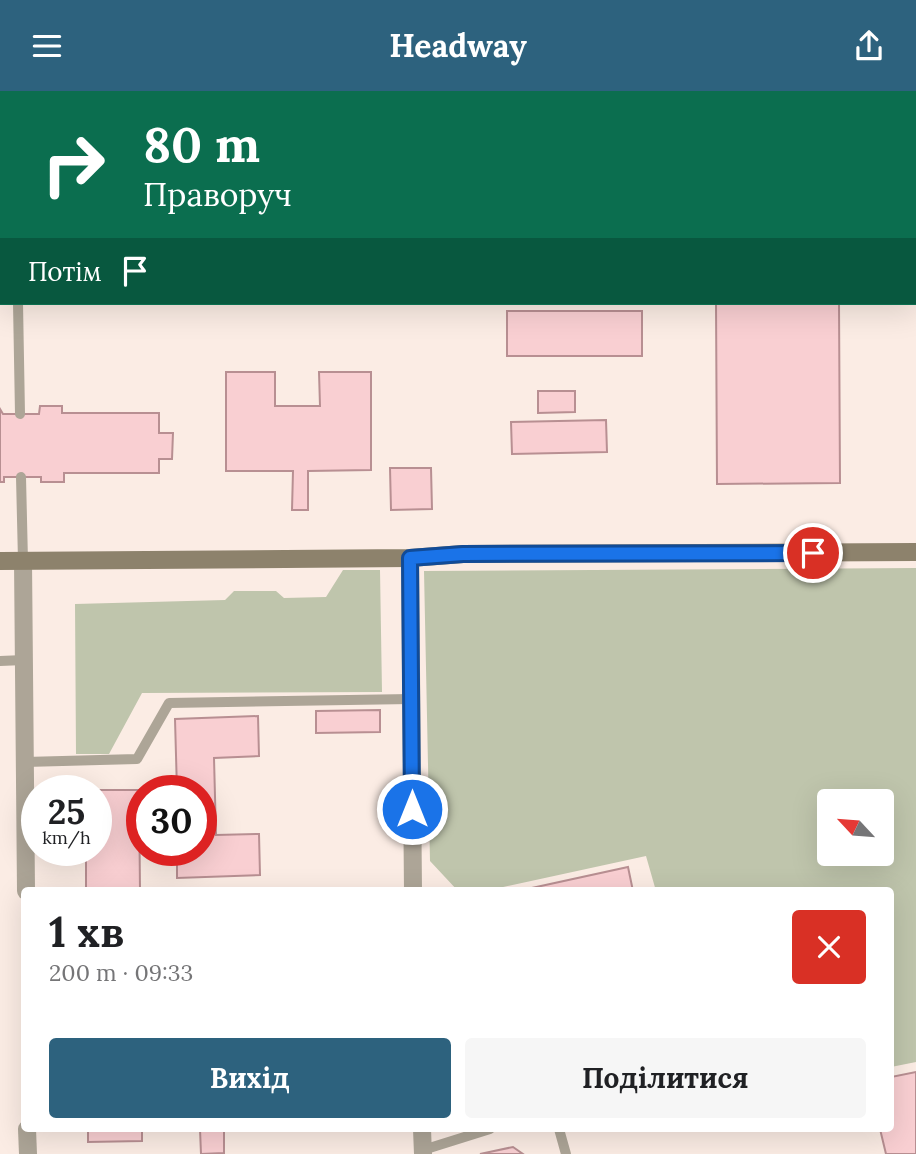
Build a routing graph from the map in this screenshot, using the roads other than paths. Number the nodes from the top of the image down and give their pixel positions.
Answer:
1 (18, 305) edge
2 (20, 414) dead end
3 (21, 477) dead end
4 (916, 552) edge
5 (410, 558) junction
6 (0, 561) edge
7 (23, 561) junction
8 (0, 660) edge
9 (23, 660) junction
10 (411, 699) junction
11 (24, 762) junction
12 (26, 887) edge
13 (413, 887) edge
14 (27, 1132) edge
15 (422, 1132) edge
16 (481, 1132) edge
17 (560, 1132) edge
18 (423, 1152) edge
19 (28, 1154) edge
20 (566, 1154) edge

1 - 2 lane
3 - 7 lane
4 - 5 street
5 - 7 street
5 - 10 street
6 - 7 street
7 - 9 street
8 - 9 lane
9 - 11 street
10 - 11 lane
10 - 13 street
11 - 12 street
14 - 19 street
15 - 18 street
16 - 18 lane
17 - 20 lane

